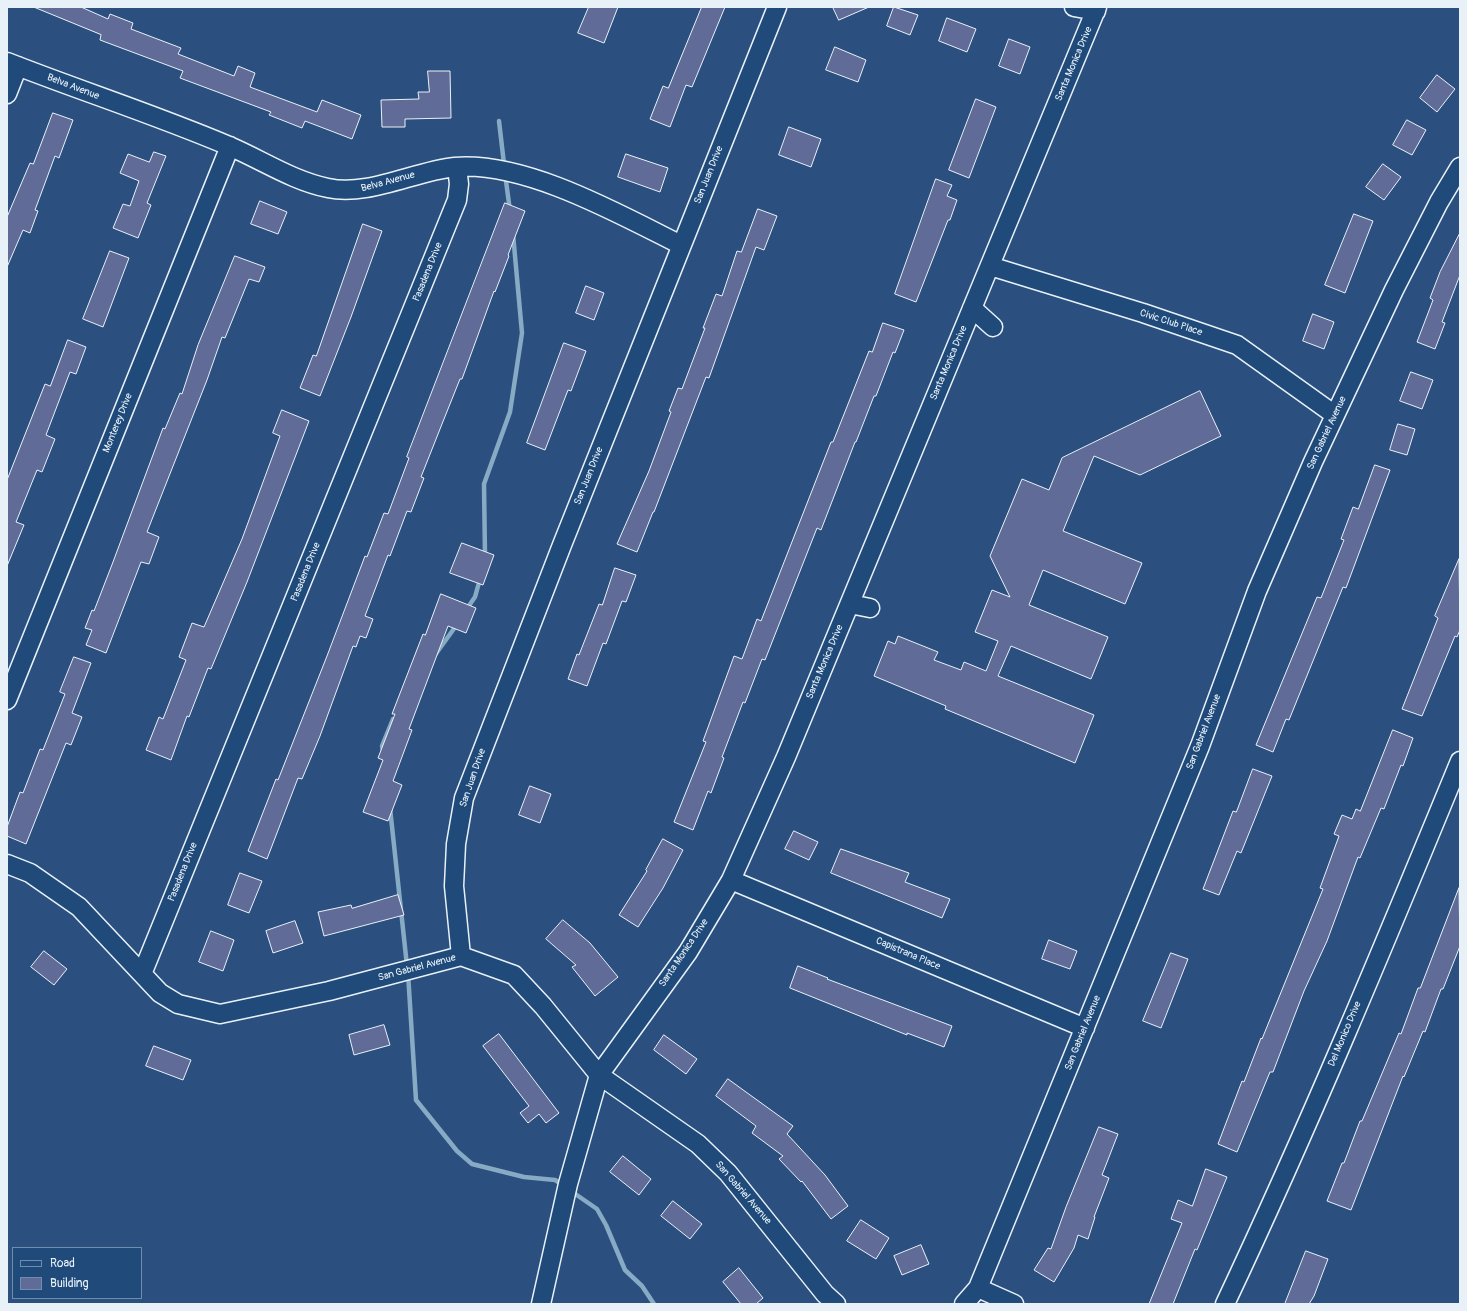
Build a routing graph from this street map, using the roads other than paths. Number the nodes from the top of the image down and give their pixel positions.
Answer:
1 (777, 7) edge
2 (1074, 7) edge
3 (1096, 9) edge
4 (12, 64) edge
5 (7, 94) edge
6 (230, 146) junction
7 (457, 167) junction
8 (1460, 167) edge
9 (681, 245) junction
10 (990, 266) junction
11 (972, 308) junction
12 (993, 328) dead end
13 (1335, 415) junction
14 (850, 604) junction
15 (870, 608) dead end
16 (7, 700) edge
17 (1460, 761) edge
18 (7, 864) edge
19 (731, 880) junction
20 (461, 956) junction
21 (142, 974) junction
22 (1085, 1028) junction
23 (599, 1075) junction
24 (978, 1288) junction
25 (542, 1304) edge
26 (836, 1304) edge
27 (964, 1304) edge
28 (1014, 1304) edge
29 (1225, 1304) edge

1 - 9 street, San Juan Drive
2 - 3 street
3 - 10 street, Santa Monica Drive
4 - 5 street
4 - 6 street, Belva Avenue
6 - 7 street, Belva Avenue
6 - 16 street, Monterey Drive
7 - 9 street, Belva Avenue
7 - 21 street, Pasadena Drive
8 - 13 street, San Gabriel Avenue
9 - 20 street, San Juan Drive
10 - 11 street, Santa Monica Drive
10 - 13 street, Civic Club Place
11 - 12 street
11 - 14 street, Santa Monica Drive
13 - 22 street, San Gabriel Avenue
14 - 15 street
14 - 19 street, Santa Monica Drive
17 - 29 street, Del Monico Drive
18 - 21 street, San Gabriel Avenue
19 - 22 street, Capistrana Place
19 - 23 street, Santa Monica Drive
20 - 21 street, San Gabriel Avenue
20 - 23 street, San Gabriel Avenue
22 - 24 street, San Gabriel Avenue
23 - 25 street, Santa Monica Drive
23 - 26 street, San Gabriel Avenue
24 - 27 street, San Gabriel Avenue
24 - 28 street

